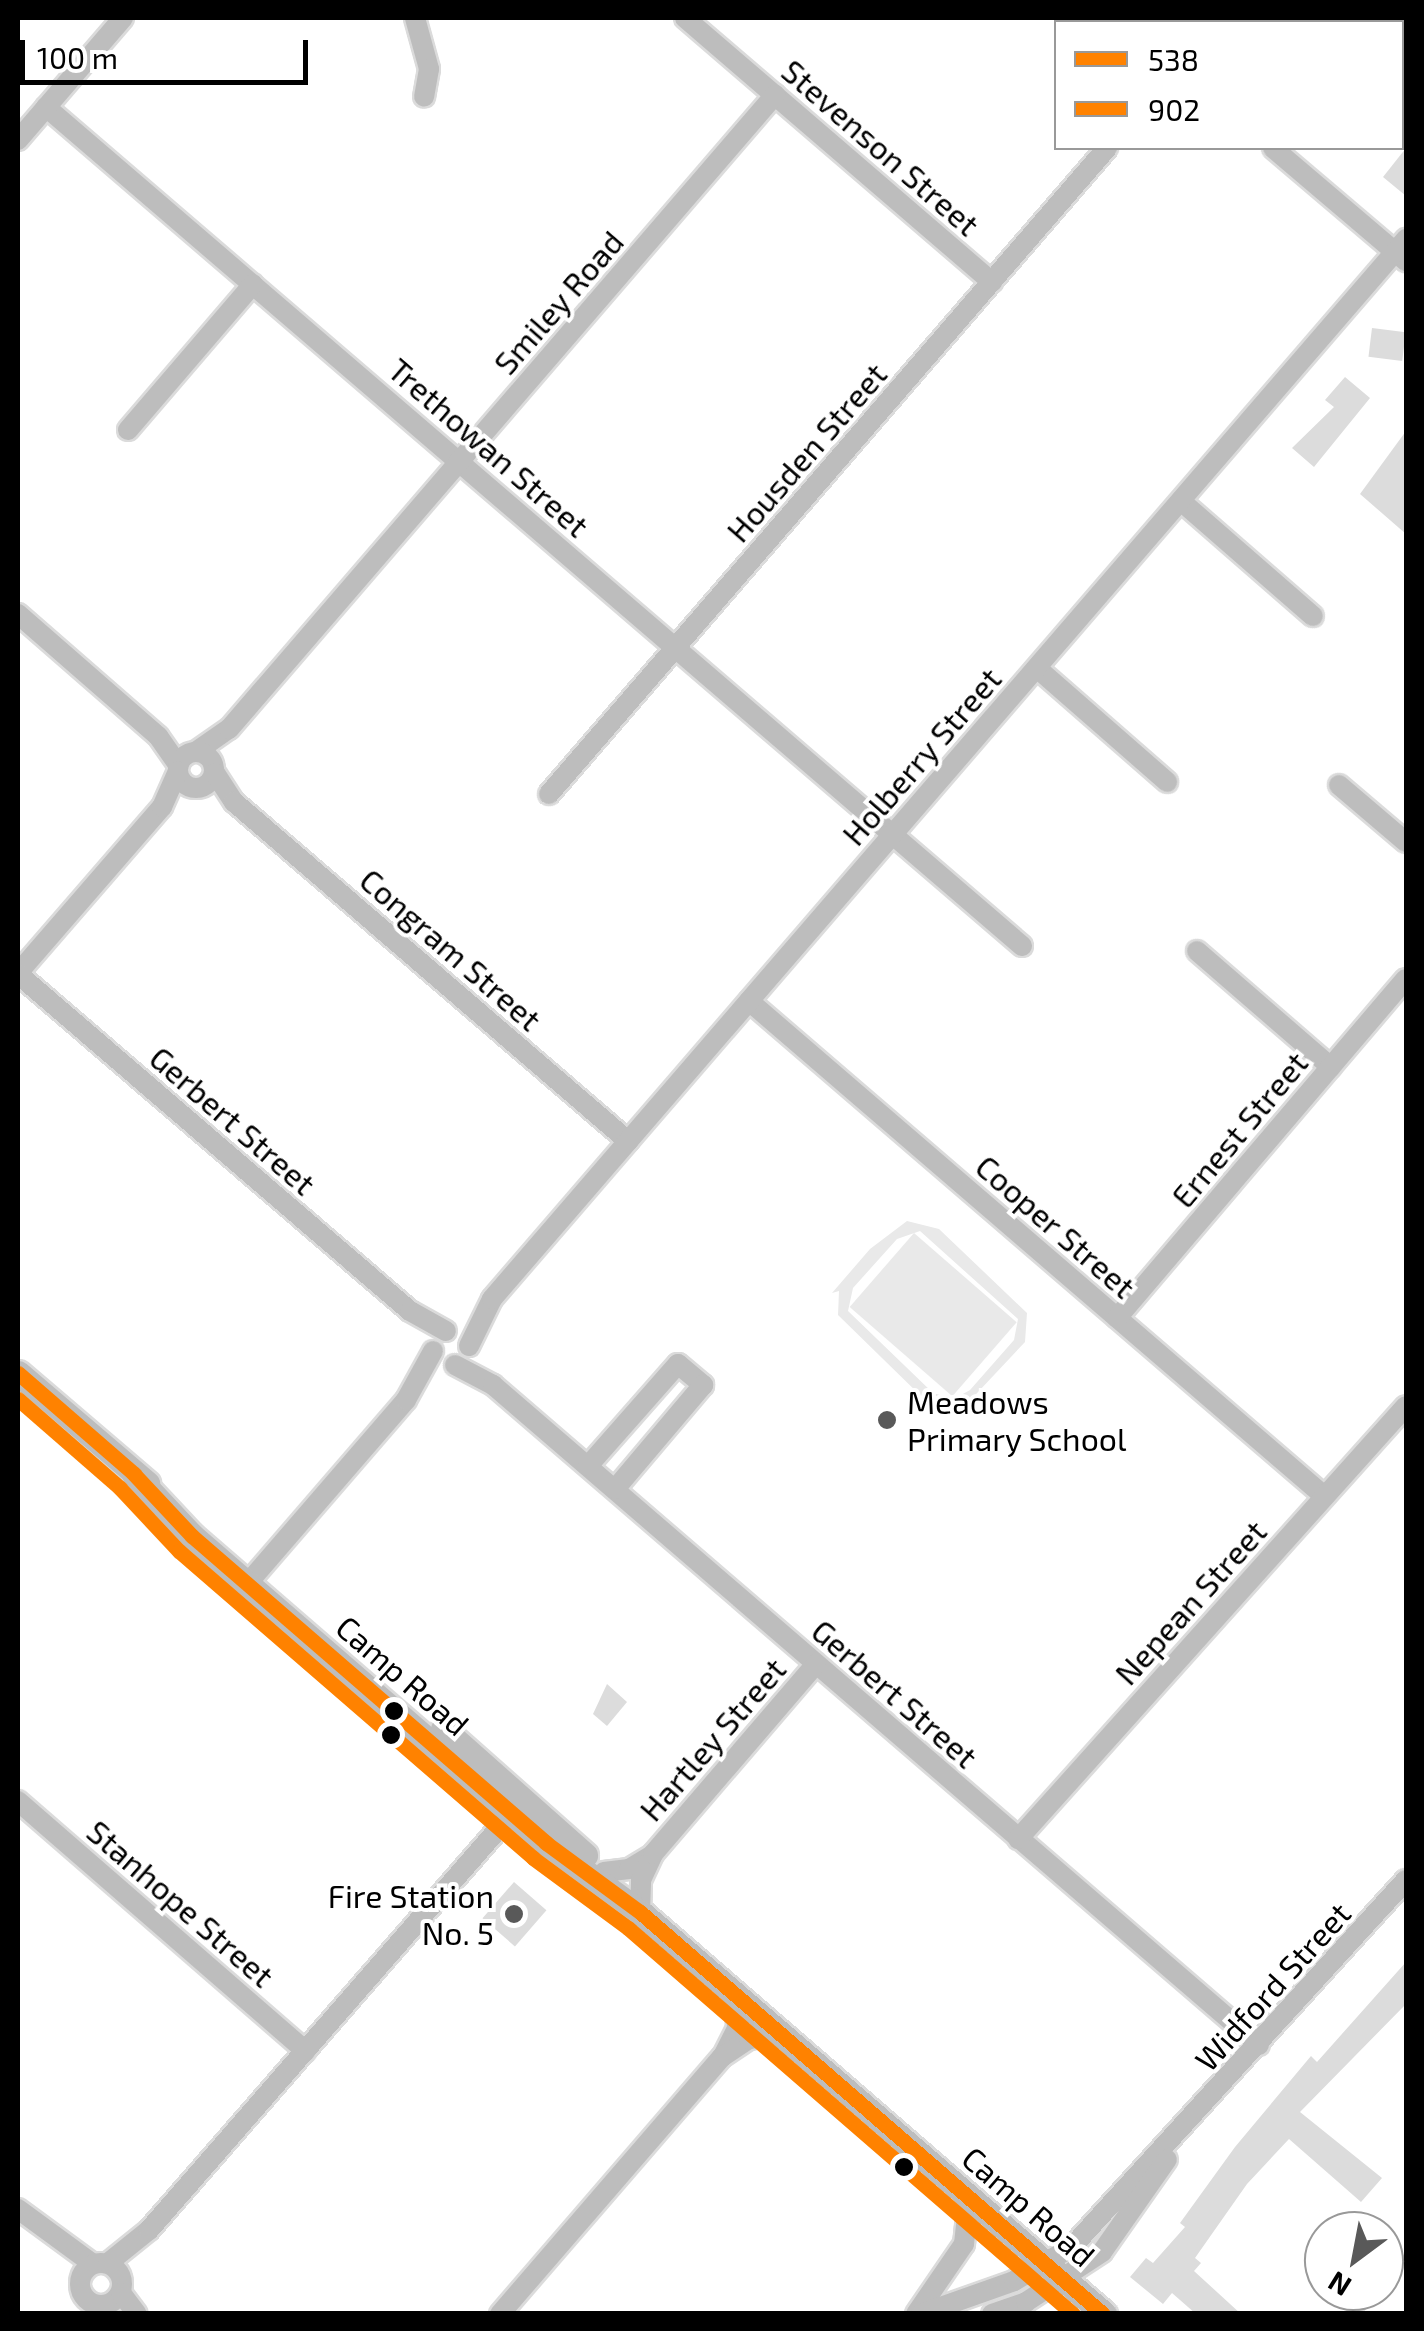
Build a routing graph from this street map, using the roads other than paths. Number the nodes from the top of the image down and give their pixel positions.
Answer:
1 (123, 18) edge
2 (415, 18) edge
3 (686, 18) edge
4 (775, 95) junction
5 (424, 96) dead end
6 (46, 107) junction
7 (18, 140) edge
8 (1105, 150) edge
9 (1277, 150) edge
10 (1403, 251) edge
11 (992, 282) junction
12 (253, 284) junction
13 (128, 430) dead end
14 (460, 462) junction
15 (1181, 501) junction
16 (18, 614) edge
17 (1314, 616) dead end
18 (676, 648) junction
19 (1037, 668) junction
20 (229, 729) junction
21 (186, 760) junction
22 (207, 779) junction
23 (1167, 782) dead end
24 (1340, 785) dead end
25 (549, 794) dead end
26 (162, 807) junction
27 (893, 835) junction
28 (1406, 842) edge
29 (1022, 946) dead end
30 (1197, 951) dead end
31 (18, 973) edge
32 (1406, 979) edge
33 (749, 1001) junction
34 (1331, 1067) junction
35 (628, 1141) junction
36 (492, 1299) junction
37 (1117, 1318) junction
38 (440, 1340) junction
39 (461, 1358) junction
40 (18, 1373) edge
41 (406, 1400) junction
42 (1406, 1406) edge
43 (588, 1466) junction
44 (615, 1489) junction
45 (1324, 1496) junction
46 (254, 1577) junction
47 (816, 1664) junction
48 (18, 1801) edge
49 (518, 1806) junction
50 (1018, 1839) junction
51 (653, 1854) junction
52 (604, 1872) junction
53 (1406, 1880) edge
54 (640, 1912) junction
55 (736, 1995) junction
56 (780, 2034) junction
57 (1259, 2045) junction
58 (306, 2050) junction
59 (722, 2058) junction
60 (969, 2197) junction
61 (18, 2208) edge
62 (1055, 2272) junction
63 (102, 2290) edge
64 (69, 2314) edge
65 (137, 2314) edge
66 (500, 2314) edge
67 (918, 2314) edge
68 (992, 2314) edge
69 (1104, 2314) edge

1 - 6 street
2 - 5 street
3 - 4 street, Stevenson Street
4 - 11 street, Stevenson Street
4 - 14 street, Smiley Road
6 - 7 street
6 - 12 street, Trethowan Street
8 - 11 street, Housden Street
9 - 10 street
10 - 15 street, Holberry Street
11 - 18 street, Housden Street
12 - 13 street
12 - 14 street, Trethowan Street
14 - 18 street, Trethowan Street
14 - 20 street, Smiley Road
15 - 17 street
15 - 19 street, Holberry Street
16 - 21 street
18 - 25 street, Housden Street
18 - 27 street, Trethowan Street
19 - 23 street
19 - 27 street, Holberry Street
20 - 21 street, Smiley Road
20 - 22 street, Smiley Road
21 - 22 street
21 - 22 street
21 - 26 street
22 - 26 street
22 - 35 street, Congram Street
24 - 28 street
26 - 31 street
27 - 29 street, Trethowan Street
27 - 33 street, Holberry Street
30 - 34 street
31 - 38 street, Gerbert Street
32 - 34 street, Ernest Street
33 - 35 street, Holberry Street
33 - 37 street, Cooper Street
34 - 37 street, Ernest Street
35 - 36 street, Holberry Street
36 - 38 street, Holberry Street
36 - 39 street, Holberry Street
37 - 45 street, Cooper Street
38 - 39 street
38 - 39 street
38 - 41 street, Holberry Street
39 - 41 street, Holberry Street
39 - 43 street, Gerbert Street
40 - 46 main road, Camp Road
41 - 46 street, Holberry Street
42 - 45 street, Nepean Street
43 - 44 street, Gerbert Street
43 - 44 street
44 - 47 street, Gerbert Street
45 - 50 street, Nepean Street
46 - 49 main road, Camp Road
47 - 50 street, Gerbert Street
47 - 51 street, Hartley Street
48 - 58 street, Stanhope Street
49 - 52 main road, Camp Road
49 - 54 main road, Camp Road
49 - 58 street
50 - 57 street, Gerbert Street
51 - 52 street, Hartley Street
51 - 54 street, Hartley Street
52 - 54 main road, Camp Road
53 - 57 street, Widford Street
54 - 55 main road, Camp Road
55 - 56 main road, Camp Road
55 - 59 street
56 - 59 street
56 - 60 main road, Camp Road
57 - 62 street, Widford Street
58 - 63 street
59 - 66 street
60 - 62 main road, Camp Road
60 - 67 street
61 - 63 street
62 - 67 street
62 - 68 street
62 - 69 main road, Camp Road
63 - 64 street
63 - 65 street

